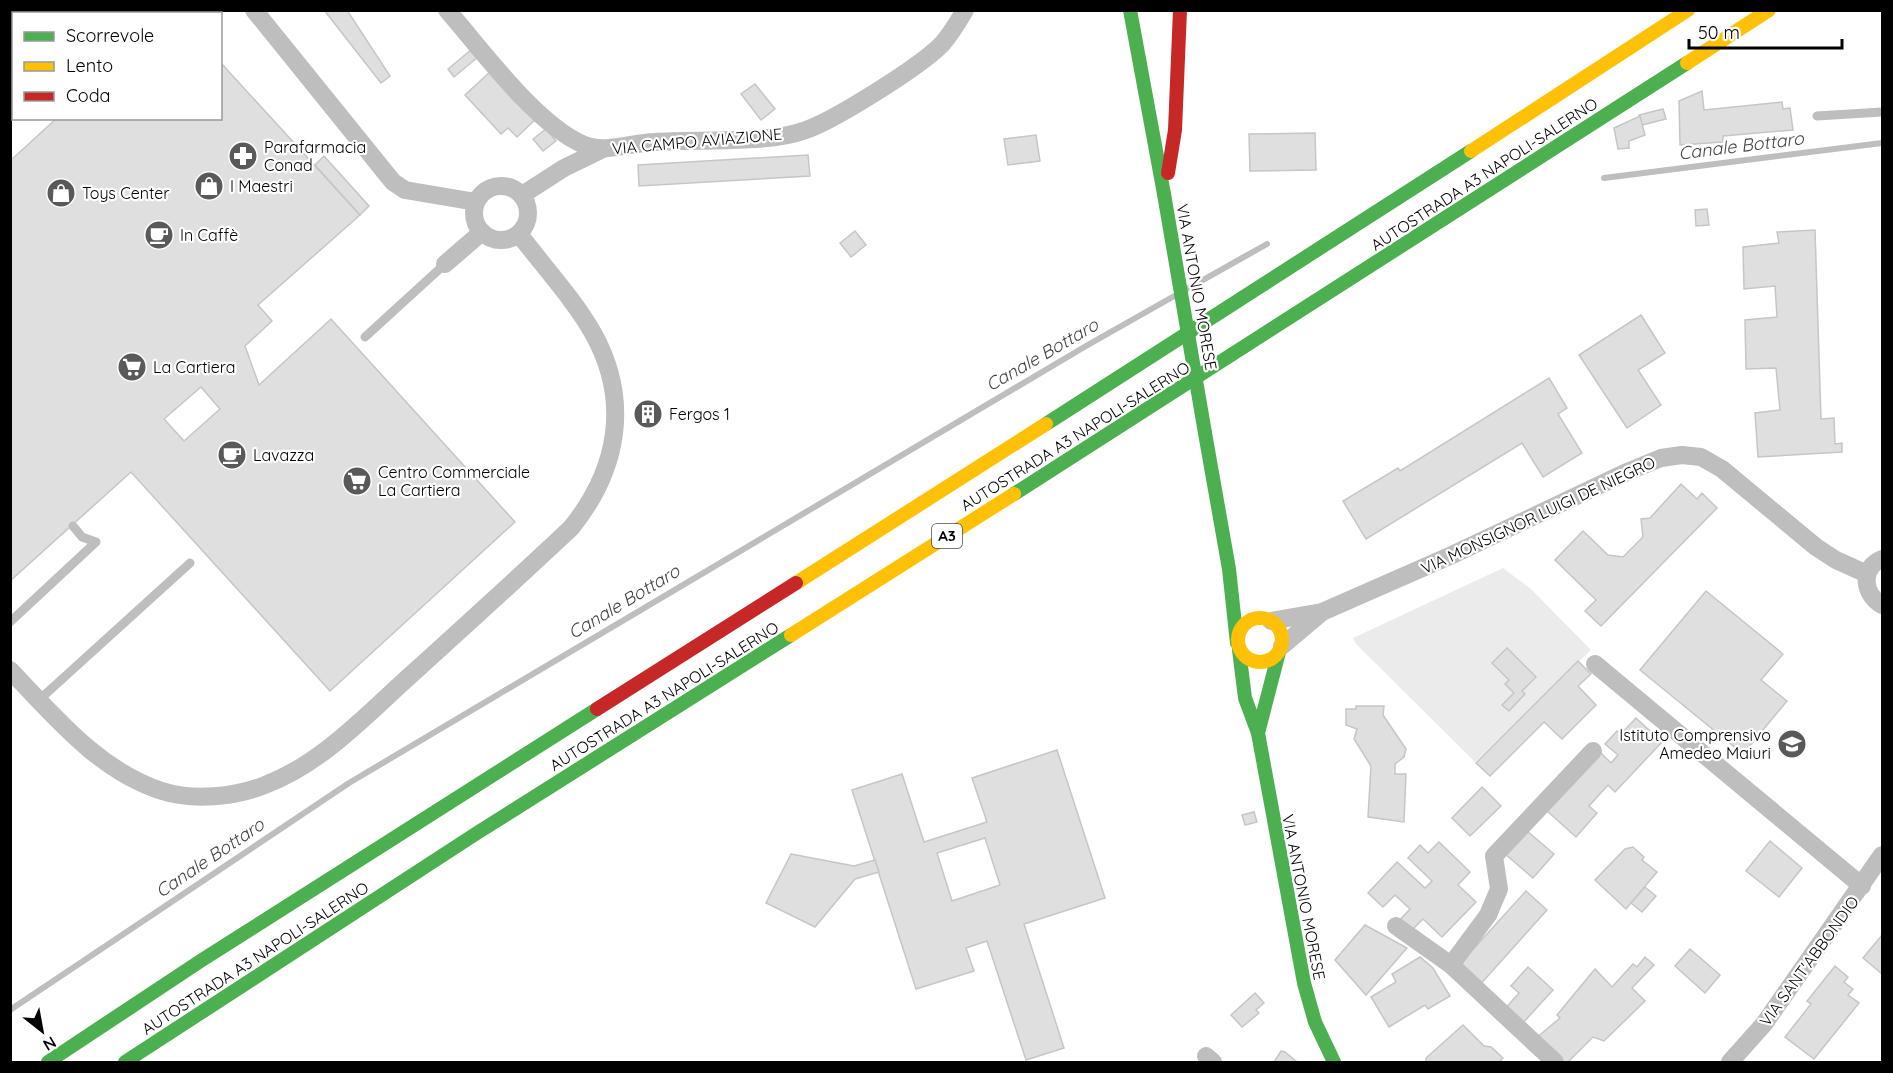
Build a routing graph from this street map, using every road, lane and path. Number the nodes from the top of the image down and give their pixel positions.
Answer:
1 (254, 10) edge
2 (447, 10) edge
3 (1130, 10) edge
4 (1180, 10) edge
5 (1688, 10) edge
6 (1769, 10) edge
7 (963, 12) edge
8 (1882, 112) edge
9 (1817, 116) dead end
10 (603, 149) junction
11 (1164, 194) junction
12 (522, 195) junction
13 (476, 202) junction
14 (482, 232) junction
15 (519, 234) junction
16 (445, 264) joint
17 (365, 337) dead end
18 (73, 526) dead end
19 (1882, 559) edge
20 (190, 563) dead end
21 (1229, 569) junction
22 (1867, 574) junction
23 (1882, 605) edge
24 (1322, 612) junction
25 (1269, 620) junction
26 (10, 622) edge
27 (1238, 646) junction
28 (1280, 649) junction
29 (1595, 664) dead end
30 (10, 670) edge
31 (39, 700) junction
32 (1258, 733) junction
33 (1593, 751) dead end
34 (1882, 855) edge
35 (1862, 886) junction
36 (1396, 926) dead end
37 (1451, 965) junction
38 (48, 1062) edge
39 (125, 1062) edge
40 (1334, 1062) edge
41 (1555, 1062) edge
42 (1730, 1062) edge

1 - 13 street
2 - 10 street, VIA CAMPO AVIAZIONE
3 - 11 main road, VIA ANTONIO MORESE
4 - 11 main road
5 - 38 main road, AUTOSTRADA A3 NAPOLI-SALERNO
6 - 39 main road, AUTOSTRADA A3 NAPOLI-SALERNO / A3
7 - 10 street, VIA CAMPO AVIAZIONE
8 - 9 lane
10 - 12 street
11 - 21 main road, VIA ANTONIO MORESE, bridge
12 - 13 street
12 - 15 street
13 - 14 street
14 - 15 street
14 - 16 street
15 - 31 street
16 - 17 lane
18 - 26 lane
19 - 22 street
20 - 31 lane
21 - 25 main road, VIA ANTONIO MORESE
21 - 27 main road, VIA ANTONIO MORESE
22 - 23 street
22 - 24 street, VIA MONSIGNOR LUIGI DE NIEGRO
24 - 25 street
24 - 28 street
25 - 27 main road
25 - 28 main road, VIA ANTONIO MORESE
27 - 28 main road
27 - 32 main road, VIA ANTONIO MORESE
28 - 32 main road, VIA ANTONIO MORESE
29 - 35 street
30 - 31 street
32 - 40 main road, VIA ANTONIO MORESE
33 - 37 street
34 - 35 street, VIA SANT'ABBONDIO
35 - 42 street, VIA SANT'ABBONDIO
36 - 37 street
37 - 41 street

